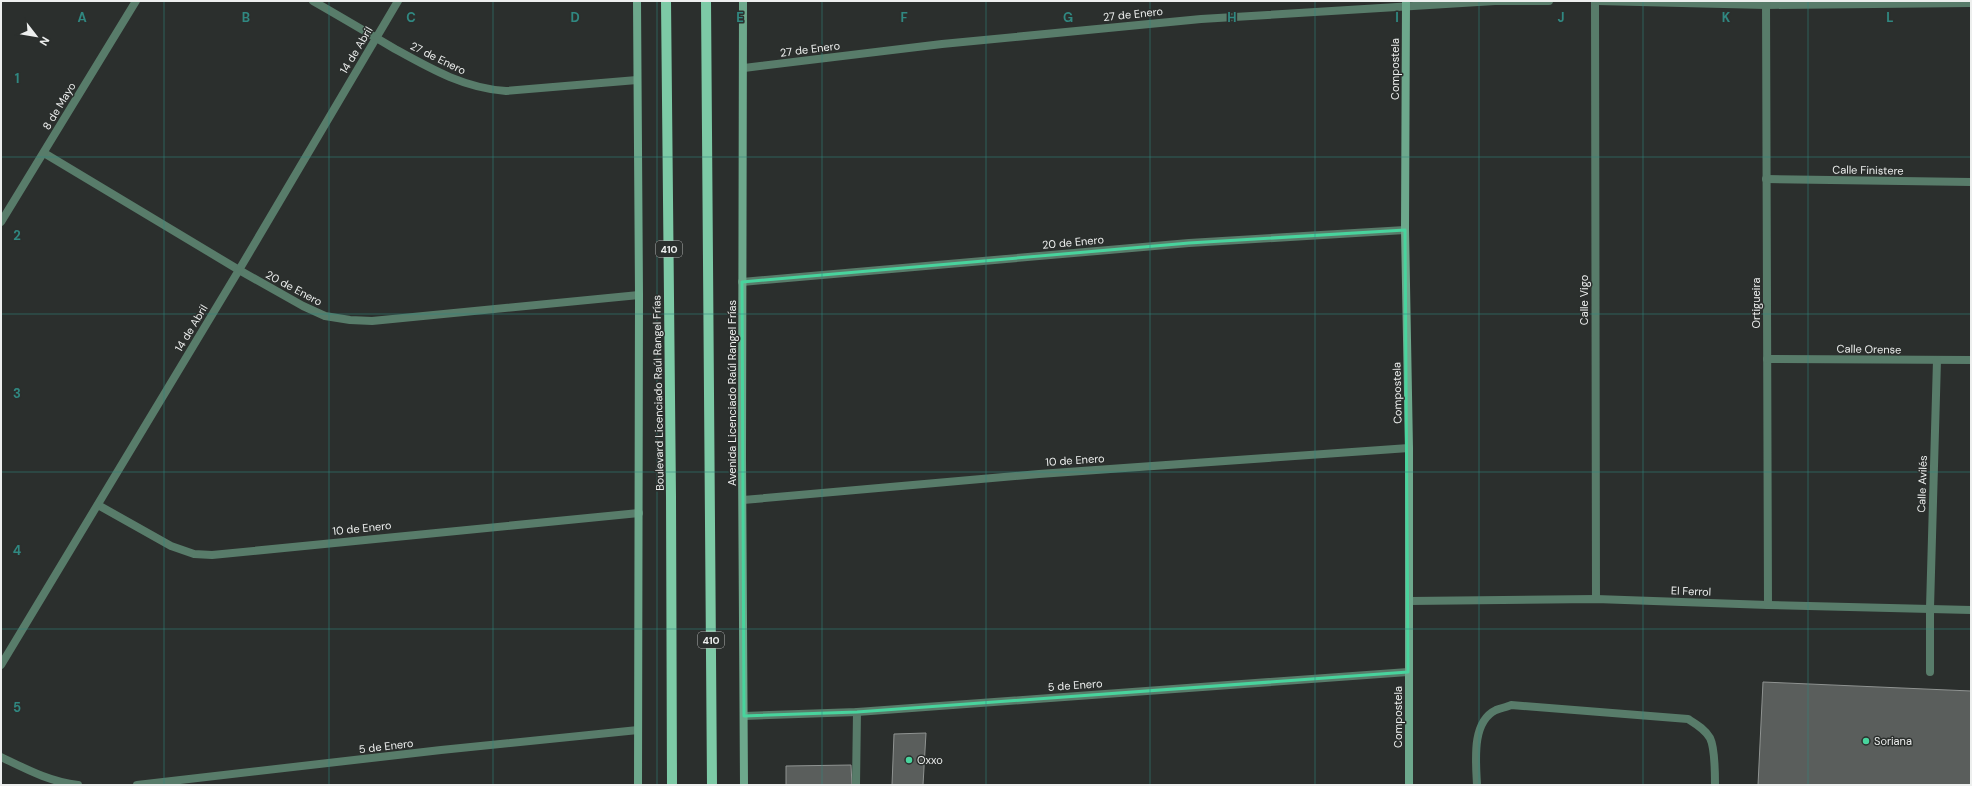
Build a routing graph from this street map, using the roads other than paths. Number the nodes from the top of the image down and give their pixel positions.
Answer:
1 (136, 1) edge
2 (313, 1) edge
3 (398, 1) edge
4 (637, 1) edge
5 (666, 1) edge
6 (706, 1) edge
7 (743, 1) edge
8 (1549, 1) edge
9 (1596, 1) edge
10 (1971, 2) edge
11 (1766, 3) edge
12 (1406, 4) edge
13 (376, 38) junction
14 (744, 68) junction
15 (637, 80) junction
16 (44, 153) junction
17 (1766, 179) junction
18 (1971, 182) edge
19 (1, 222) edge
20 (1405, 230) junction
21 (239, 270) junction
22 (742, 282) junction
23 (639, 295) junction
24 (1767, 359) junction
25 (1937, 360) junction
26 (1971, 360) edge
27 (1409, 448) junction
28 (743, 500) junction
29 (98, 505) junction
30 (639, 513) junction
31 (1596, 599) junction
32 (1409, 601) junction
33 (1768, 605) junction
34 (1930, 608) junction
35 (1971, 610) edge
36 (1, 666) edge
37 (1408, 672) junction
38 (1930, 672) dead end
39 (858, 712) junction
40 (744, 716) junction
41 (638, 730) junction
42 (1, 757) edge
43 (78, 785) edge
44 (137, 785) edge
45 (638, 785) edge
46 (672, 785) edge
47 (712, 785) edge
48 (744, 785) edge
49 (856, 785) edge
50 (1409, 785) edge
51 (1477, 785) edge
52 (1715, 785) edge

1 - 16 street, 8 de Mayo
2 - 13 street, 27 de Enero
3 - 13 street, 14 de Abril
4 - 15 street
5 - 46 main road, Boulevard Licenciado Raúl Rangel Frías / 410
6 - 47 main road, 410
7 - 14 street, Avenida Licenciado Raúl Rangel Frías
8 - 12 street, 27 de Enero
9 - 11 street
9 - 31 street, Calle Vigo
10 - 11 street
11 - 17 street, Ortigueira
12 - 14 street, 27 de Enero
12 - 20 street, Compostela
13 - 15 street, 27 de Enero
13 - 21 street, 14 de Abril
14 - 22 street, Avenida Licenciado Raúl Rangel Frías
15 - 23 street
16 - 19 street, 8 de Mayo
16 - 21 street, 20 de Enero
17 - 18 street, Calle Finistere
17 - 24 street, Ortigueira
20 - 22 street, 20 de Enero
20 - 27 street, Compostela
21 - 23 street, 20 de Enero
21 - 29 street, 14 de Abril
22 - 28 street, Avenida Licenciado Raúl Rangel Frías
23 - 30 street
24 - 25 street, Calle Orense
24 - 33 street, Ortigueira
25 - 26 street, Calle Orense
25 - 34 street, Calle Avilés
27 - 28 street, 10 de Enero
27 - 32 street, Compostela
28 - 40 street, Avenida Licenciado Raúl Rangel Frías
29 - 30 street, 10 de Enero
29 - 36 street, 14 de Abril
30 - 41 street
31 - 32 street, El Ferrol
31 - 33 street, El Ferrol
32 - 37 street, Compostela
33 - 34 street, El Ferrol
34 - 35 street, El Ferrol
34 - 38 street, Calle Avilés
37 - 39 street, 5 de Enero
37 - 50 street, Compostela
39 - 40 street, 5 de Enero
39 - 49 street
40 - 48 street, Avenida Licenciado Raúl Rangel Frías
41 - 44 street, 5 de Enero
41 - 45 street
42 - 43 street
51 - 52 street

